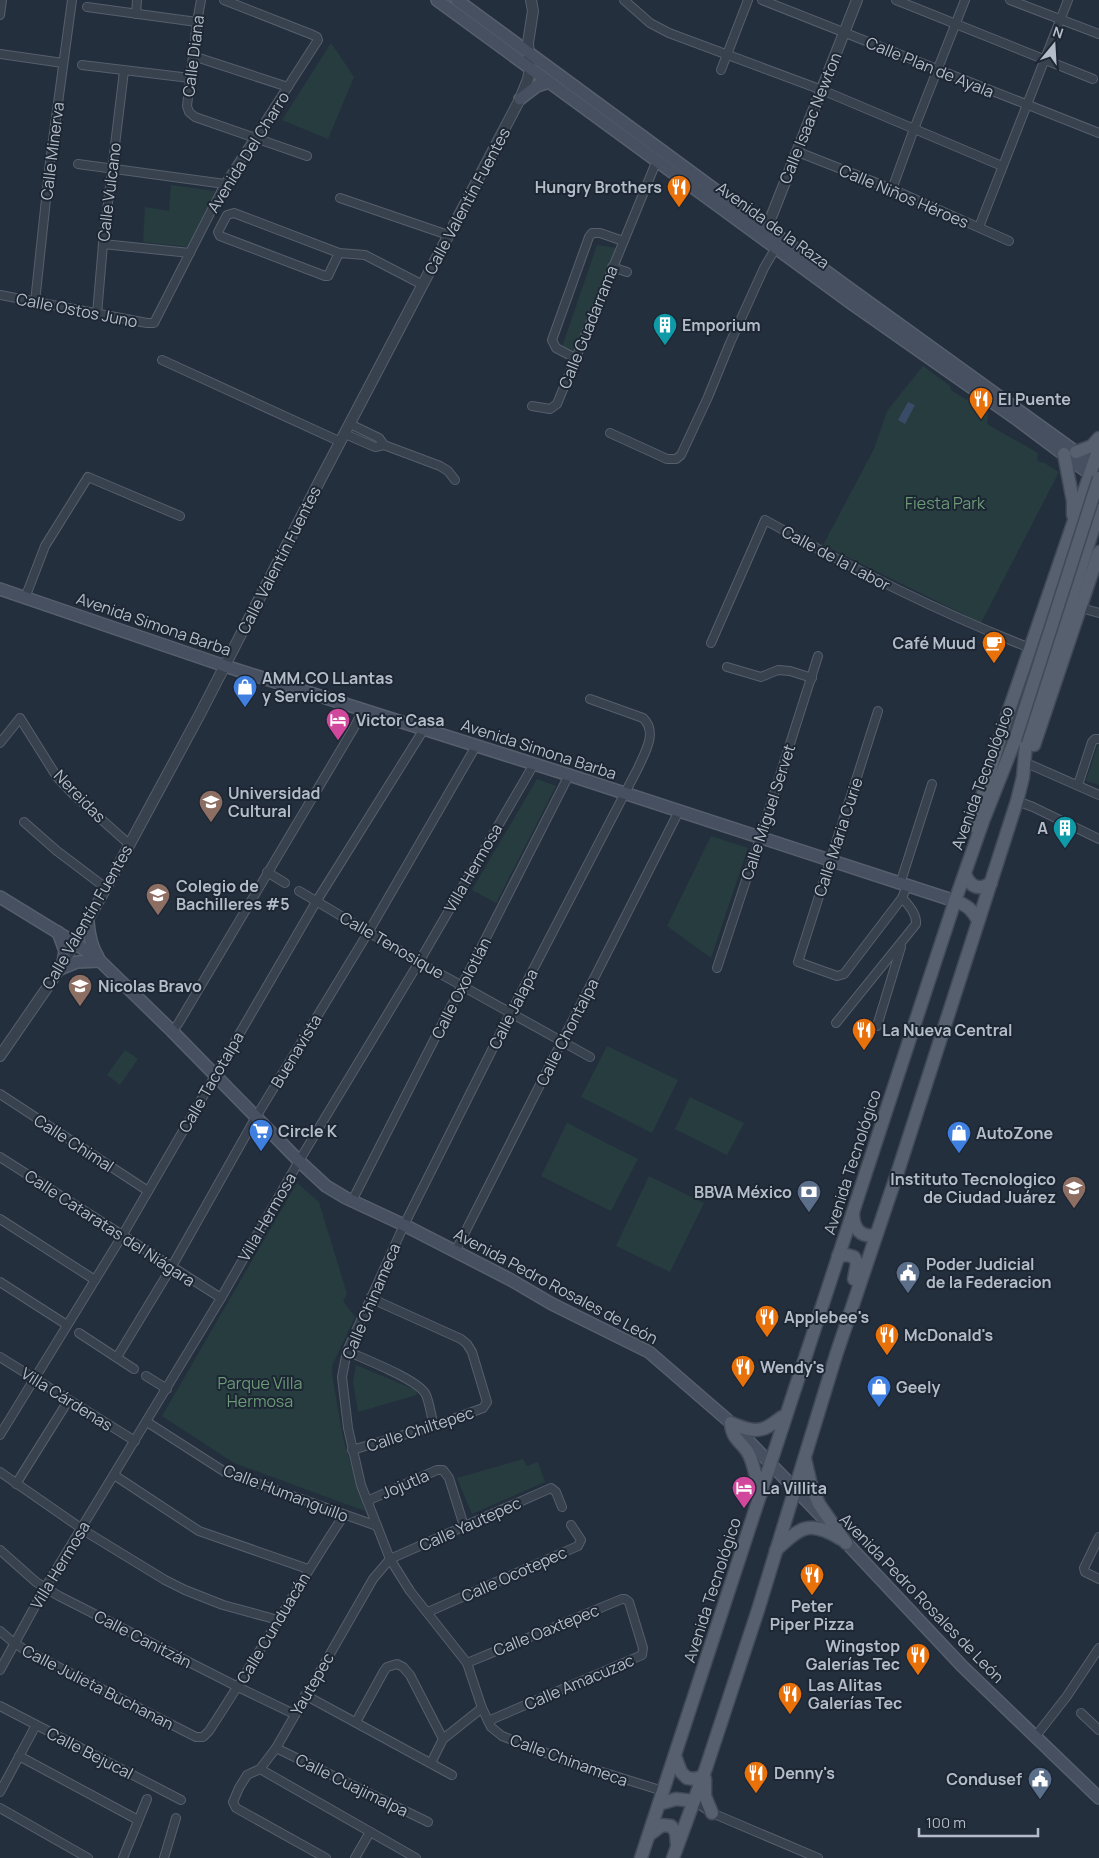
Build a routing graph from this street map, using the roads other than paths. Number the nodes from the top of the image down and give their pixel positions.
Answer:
1 (2, 0) edge
2 (72, 0) edge
3 (137, 0) edge
4 (201, 0) edge
5 (224, 0) edge
6 (437, 0) edge
7 (457, 0) edge
8 (531, 0) edge
9 (624, 0) edge
10 (748, 0) edge
11 (762, 0) edge
12 (857, 0) edge
13 (896, 0) edge
14 (966, 0) edge
15 (1010, 0) edge
16 (1068, 0) edge
17 (87, 7) dead end
18 (0, 14) edge
19 (136, 14) junction
20 (1060, 19) junction
21 (197, 22) junction
22 (956, 24) junction
23 (844, 32) junction
24 (1099, 34) edge
25 (529, 52) junction
26 (0, 54) edge
27 (726, 55) junction
28 (193, 56) junction
29 (1044, 59) junction
30 (63, 63) junction
31 (82, 65) dead end
32 (530, 68) junction
33 (721, 70) dead end
34 (938, 70) junction
35 (124, 71) junction
36 (190, 78) junction
37 (1093, 79) dead end
38 (549, 82) junction
39 (288, 87) junction
40 (822, 90) junction
41 (520, 99) junction
42 (1026, 105) junction
43 (914, 129) junction
44 (1099, 133) edge
45 (255, 138) junction
46 (798, 152) junction
47 (307, 156) dead end
48 (658, 160) junction
49 (78, 164) dead end
50 (1002, 166) junction
51 (113, 170) junction
52 (225, 184) junction
53 (892, 189) junction
54 (340, 198) dead end
55 (979, 227) junction
56 (764, 231) junction
57 (448, 236) junction
58 (624, 241) junction
59 (1009, 241) dead end
60 (779, 243) junction
61 (102, 244) junction
62 (190, 253) junction
63 (339, 253) junction
64 (612, 267) junction
65 (627, 272) dead end
66 (423, 285) junction
67 (0, 295) edge
68 (35, 302) junction
69 (97, 314) junction
70 (154, 323) joint
71 (575, 358) junction
72 (162, 360) dead end
73 (532, 406) dead end
74 (345, 434) junction
75 (610, 434) dead end
76 (1099, 438) edge
77 (1070, 453) junction
78 (1097, 466) edge
79 (454, 480) dead end
80 (1099, 489) edge
81 (1085, 492) junction
82 (1099, 510) edge
83 (180, 516) dead end
84 (1072, 525) junction
85 (1099, 552) edge
86 (0, 589) edge
87 (25, 598) junction
88 (1081, 608) junction
89 (1099, 613) edge
90 (711, 643) dead end
91 (1030, 648) junction
92 (818, 656) dead end
93 (225, 666) junction
94 (728, 666) dead end
95 (812, 678) junction
96 (590, 699) dead end
97 (363, 710) junction
98 (878, 711) dead end
99 (424, 730) junction
100 (1099, 739) edge
101 (1021, 742) junction
102 (0, 743) edge
103 (476, 746) junction
104 (1024, 762) junction
105 (534, 764) junction
106 (569, 776) junction
107 (932, 784) dead end
108 (1078, 786) junction
109 (624, 794) junction
110 (1099, 795) edge
111 (1017, 801) junction
112 (679, 811) junction
113 (24, 822) dead end
114 (760, 838) junction
115 (1099, 839) edge
116 (130, 845) junction
117 (831, 861) junction
118 (267, 872) junction
119 (965, 874) junction
120 (285, 883) dead end
121 (991, 883) junction
122 (903, 885) junction
123 (106, 888) junction
124 (299, 892) dead end
125 (0, 897) edge
126 (902, 898) junction
127 (955, 901) junction
128 (316, 902) junction
129 (978, 921) junction
130 (88, 922) junction
131 (369, 931) junction
132 (58, 932) junction
133 (75, 943) junction
134 (902, 943) junction
135 (100, 961) junction
136 (419, 962) junction
137 (62, 966) junction
138 (716, 968) dead end
139 (462, 985) junction
140 (511, 1012) junction
141 (836, 1023) dead end
142 (876, 1026) dead end
143 (172, 1031) junction
144 (562, 1042) junction
145 (0, 1056) edge
146 (590, 1057) dead end
147 (215, 1075) junction
148 (0, 1094) edge
149 (256, 1117) junction
150 (0, 1157) edge
151 (299, 1161) junction
152 (148, 1191) junction
153 (352, 1201) junction
154 (853, 1210) junction
155 (0, 1219) edge
156 (404, 1225) junction
157 (876, 1235) junction
158 (122, 1236) junction
159 (456, 1252) junction
160 (838, 1256) junction
161 (171, 1268) junction
162 (95, 1280) junction
163 (0, 1282) edge
164 (221, 1298) junction
165 (370, 1298) junction
166 (67, 1325) junction
167 (79, 1333) dead end
168 (347, 1351) junction
169 (0, 1357) edge
170 (117, 1357) junction
171 (134, 1369) dead end
172 (829, 1375) junction
173 (146, 1376) dead end
174 (34, 1379) junction
175 (167, 1389) junction
176 (68, 1401) junction
177 (786, 1416) junction
178 (147, 1422) junction
179 (731, 1423) junction
180 (434, 1426) junction
181 (0, 1435) edge
182 (135, 1441) junction
183 (352, 1450) junction
184 (804, 1458) junction
185 (770, 1464) junction
186 (0, 1472) edge
187 (114, 1475) junction
188 (16, 1484) junction
189 (794, 1488) junction
190 (761, 1493) junction
191 (367, 1501) junction
192 (562, 1507) dead end
193 (344, 1516) junction
194 (571, 1524) dead end
195 (377, 1526) junction
196 (464, 1526) junction
197 (82, 1529) junction
198 (1099, 1537) edge
199 (846, 1542) junction
200 (0, 1550) edge
201 (776, 1550) junction
202 (390, 1558) junction
203 (308, 1569) junction
204 (1099, 1579) edge
205 (45, 1588) junction
206 (625, 1599) joint
207 (428, 1612) junction
208 (278, 1620) junction
209 (0, 1631) edge
210 (14, 1644) junction
211 (1099, 1648) edge
212 (467, 1663) junction
213 (0, 1670) edge
214 (238, 1688) junction
215 (305, 1695) junction
216 (0, 1706) edge
217 (482, 1708) junction
218 (1081, 1713) dead end
219 (294, 1714) junction
220 (488, 1721) junction
221 (356, 1722) junction
222 (36, 1725) junction
223 (1099, 1730) edge
224 (1035, 1737) junction
225 (199, 1738) joint
226 (442, 1740) junction
227 (276, 1748) junction
228 (19, 1756) junction
229 (675, 1756) junction
230 (431, 1763) junction
231 (260, 1769) junction
232 (704, 1772) junction
233 (452, 1775) dead end
234 (663, 1791) junction
235 (0, 1792) edge
236 (1099, 1798) edge
237 (147, 1799) dead end
238 (181, 1800) dead end
239 (694, 1801) junction
240 (659, 1804) junction
241 (0, 1808) edge
242 (712, 1813) junction
243 (176, 1818) dead end
244 (138, 1820) junction
245 (428, 1822) dead end
246 (370, 1832) junction
247 (649, 1834) junction
248 (677, 1845) junction
249 (88, 1858) edge
250 (123, 1858) edge
251 (164, 1858) edge
252 (326, 1858) edge
253 (355, 1858) edge
254 (416, 1858) edge
255 (641, 1858) edge
256 (673, 1858) edge
257 (818, 1858) edge

1 - 18 street
2 - 30 street, Calle Minerva
3 - 19 street
4 - 21 street, Calle Diana
5 - 39 street, Avenida Del Charro
6 - 32 main road, Avenida de la Raza
7 - 25 main road, Avenida de la Raza
8 - 25 street, Calle Valentín Fuentes
9 - 27 street
10 - 27 street
11 - 23 street, Calle Plan de Ayala
12 - 23 street, Calle Isaac Newton
13 - 22 street
14 - 22 street
15 - 20 street
16 - 20 street
17 - 19 street
19 - 21 street
20 - 24 street
20 - 29 street
21 - 28 street, Calle Diana
22 - 29 street
22 - 34 street
23 - 34 street, Calle Plan de Ayala
23 - 40 street, Calle Isaac Newton
25 - 32 street, Calle Valentín Fuentes
25 - 56 main road, Avenida de la Raza
26 - 30 street
27 - 33 street
27 - 40 street
28 - 36 street, Calle Diana
28 - 39 street
29 - 37 street
29 - 42 street
30 - 68 street, Calle Minerva
31 - 35 street
32 - 38 main road, Avenida de la Raza
32 - 41 street, Calle Valentín Fuentes
34 - 42 street, Calle Plan de Ayala
34 - 43 street
35 - 36 street
35 - 51 street, Calle Vulcano
36 - 45 street, Calle Diana
38 - 41 main road
38 - 48 main road, Avenida de la Raza
39 - 45 street, Avenida Del Charro
40 - 43 street
40 - 46 street, Calle Isaac Newton
41 - 57 street, Calle Valentín Fuentes
42 - 44 street, Calle Plan de Ayala
42 - 50 street
43 - 50 street
43 - 53 street
45 - 47 street
45 - 52 street, Avenida Del Charro
46 - 53 street, Calle Niños Héroes
46 - 56 street, Calle Isaac Newton
48 - 56 main road, Avenida de la Raza
48 - 58 street, Calle Guadarrama
49 - 51 street
50 - 55 street
51 - 52 street
51 - 61 street, Calle Vulcano
52 - 62 street, Avenida Del Charro
53 - 55 street, Calle Niños Héroes
54 - 57 street
55 - 59 street, Calle Niños Héroes
56 - 60 main road, Avenida de la Raza
57 - 66 street, Calle Valentín Fuentes
58 - 64 street, Calle Guadarrama
58 - 71 street
60 - 75 street
60 - 77 main road, Avenida de la Raza
61 - 62 street
61 - 69 street, Calle Vulcano
62 - 70 street, Avenida Del Charro
63 - 63 street
63 - 66 street
64 - 65 street
64 - 71 street, Calle Guadarrama
66 - 74 street, Calle Valentín Fuentes
67 - 68 street, Calle Ostos Juno
68 - 69 street, Calle Ostos Juno
69 - 70 street, Calle Ostos Juno
71 - 73 street, Calle Guadarrama
72 - 74 street
74 - 79 street
74 - 93 street, Calle Valentín Fuentes
76 - 77 main road
77 - 78 main road, Avenida de la Raza
77 - 84 main road
78 - 81 main road
78 - 101 main road, Avenida Tecnológico, bridge
80 - 81 main road
81 - 84 main road
82 - 101 main road, Avenida Tecnológico
83 - 87 street
84 - 91 main road
85 - 88 main road
86 - 87 main road, Avenida Simona Barba
87 - 93 main road, Avenida Simona Barba
88 - 89 street
88 - 104 main road
90 - 91 street, Calle de la Labor
91 - 127 main road
92 - 95 street, Calle Miguel Servet
93 - 97 main road, Avenida Simona Barba
93 - 116 street, Calle Valentín Fuentes
94 - 95 street
95 - 114 street, Calle Miguel Servet
96 - 109 street, Calle Jalapa
97 - 99 main road, Avenida Simona Barba
97 - 118 street
98 - 117 street, Calle Maria Curie
99 - 103 main road, Avenida Simona Barba
99 - 128 street, Calle Tacotalpa
100 - 108 street
101 - 104 main road, Avenida Tecnológico
101 - 119 main road, Avenida Tecnológico
102 - 116 street, Nereidas
103 - 105 main road, Avenida Simona Barba
103 - 131 street, Buenavista
104 - 108 street
104 - 111 main road, Avenida Tecnológico
105 - 106 main road, Avenida Simona Barba
105 - 136 street, Villa Hermosa
106 - 109 main road, Avenida Simona Barba
106 - 139 street, Calle Oxolotlán
107 - 122 street
108 - 110 street
109 - 112 main road, Avenida Simona Barba
109 - 140 street, Calle Jalapa
111 - 115 street
111 - 121 main road, Avenida Tecnológico
112 - 114 main road, Avenida Simona Barba
112 - 144 street, Calle Chontalpa
113 - 123 street
114 - 117 main road, Avenida Simona Barba
114 - 138 street, Calle Miguel Servet
116 - 123 street, Calle Valentín Fuentes
117 - 122 main road, Avenida Simona Barba
117 - 126 street, Calle Maria Curie
118 - 120 street
118 - 143 street
119 - 121 main road
119 - 127 main road, Avenida Tecnológico
121 - 129 main road, Avenida Tecnológico
122 - 126 street
122 - 127 main road, Avenida Simona Barba
123 - 130 street, Calle Valentín Fuentes
124 - 128 street, Calle Tenosique
125 - 132 main road, Avenida Pedro Rosales de León
126 - 134 street
127 - 129 main road
127 - 154 main road, Avenida Tecnológico
128 - 131 street, Calle Tenosique
128 - 147 street, Calle Tacotalpa
129 - 157 main road, Avenida Tecnológico
130 - 133 street, Calle Valentín Fuentes
130 - 135 main road
131 - 136 street, Calle Tenosique
131 - 149 street, Buenavista
132 - 133 main road, Avenida Pedro Rosales de León
132 - 137 main road
133 - 135 main road, Avenida Pedro Rosales de León
133 - 137 street, Calle Valentín Fuentes
134 - 141 street
134 - 142 street
135 - 137 main road
135 - 143 main road, Avenida Pedro Rosales de León
136 - 139 street, Calle Tenosique
136 - 151 street, Villa Hermosa
137 - 145 street, Calle Valentín Fuentes
139 - 140 street, Calle Tenosique
139 - 153 street, Calle Oxolotlán
140 - 144 street, Calle Tenosique
140 - 156 street, Calle Jalapa
143 - 147 main road, Avenida Pedro Rosales de León
144 - 146 street, Calle Tenosique
144 - 159 street, Calle Chontalpa
147 - 149 main road, Avenida Pedro Rosales de León
147 - 152 street, Calle Tacotalpa
148 - 152 street, Calle Chimal
149 - 151 main road, Avenida Pedro Rosales de León
149 - 161 street, Buenavista
150 - 158 street, Calle Cataratas del Niágara
151 - 153 main road, Avenida Pedro Rosales de León
151 - 164 street, Villa Hermosa
152 - 158 street, Calle Tacotalpa
153 - 156 main road, Avenida Pedro Rosales de León
154 - 157 main road
154 - 160 main road, Avenida Tecnológico
155 - 162 street
156 - 159 main road, Avenida Pedro Rosales de León
156 - 165 street, Calle Chinameca
157 - 172 main road, Avenida Tecnológico
158 - 161 street, Calle Cataratas del Niágara
158 - 162 street, Calle Tacotalpa
159 - 179 main road, Avenida Pedro Rosales de León
160 - 172 main road
160 - 177 main road, Avenida Tecnológico
161 - 164 street, Calle Cataratas del Niágara
161 - 170 street, Buenavista
162 - 166 street, Calle Tacotalpa
163 - 166 street
164 - 175 street, Villa Hermosa
165 - 168 street, Calle Chinameca
165 - 180 street, Calle Chiltepec
166 - 174 street, Calle Tacotalpa
167 - 170 street
168 - 180 street
168 - 183 street, Calle Chinameca
169 - 174 street, Villa Cárdenas
170 - 171 street
172 - 184 main road, Avenida Tecnológico
173 - 175 street
174 - 176 street, Villa Cárdenas
174 - 181 street, Calle Tacotalpa
175 - 178 street, Villa Hermosa
176 - 182 street, Villa Cárdenas
176 - 188 street
177 - 179 main road
177 - 185 main road, Avenida Tecnológico
178 - 182 street, Villa Hermosa
178 - 193 street, Calle Humanguillo
179 - 185 main road, Avenida Pedro Rosales de León
179 - 190 main road
180 - 183 street, Calle Chiltepec
182 - 187 street, Villa Hermosa
183 - 191 street, Calle Chinameca
184 - 189 main road, Avenida Tecnológico
184 - 199 main road
185 - 189 main road, Avenida Pedro Rosales de León
185 - 190 main road, Avenida Tecnológico
186 - 188 street
187 - 197 street, Villa Hermosa
187 - 203 street
188 - 197 street
189 - 199 main road, Avenida Pedro Rosales de León
189 - 201 main road, Avenida Tecnológico
190 - 229 main road, Avenida Tecnológico
191 - 195 street, Calle Chinameca
191 - 196 street, Jojutla
192 - 196 street, Calle Yautepec
193 - 195 street, Calle Humanguillo
193 - 203 street, Calle Cunduacán
194 - 207 street, Calle Ocotepec
195 - 202 street, Calle Chinameca
196 - 202 street, Calle Yautepec
197 - 205 street, Villa Hermosa
197 - 208 street
198 - 204 street
199 - 201 main road
199 - 224 main road, Avenida Pedro Rosales de León
200 - 205 street, Calle Canitzán
201 - 232 main road, Avenida Tecnológico
202 - 207 street, Calle Chinameca
202 - 215 street, Yautepec
203 - 208 street, Calle Cunduacán
205 - 210 street, Villa Hermosa
205 - 214 street, Calle Canitzán
206 - 212 street, Calle Oaxtepec
206 - 220 street, Calle Amacuzac
207 - 212 street, Calle Chinameca
208 - 214 street, Calle Cunduacán
209 - 210 street, Calle Julieta Buchanan
210 - 213 street, Villa Hermosa
210 - 225 street, Calle Julieta Buchanan
211 - 224 street
212 - 217 street, Calle Chinameca
214 - 219 street, Calle Canitzán
214 - 225 street, Calle Cunduacán
215 - 219 street, Yautepec
215 - 221 street
216 - 222 street, Calle Bejucal
217 - 220 street, Calle Chinameca
217 - 226 street
218 - 223 street
219 - 227 street, Yautepec
220 - 234 street, Calle Chinameca
221 - 226 street
221 - 230 street
222 - 228 street
222 - 238 street, Calle Bejucal
224 - 236 main road, Avenida Pedro Rosales de León
226 - 230 street
227 - 231 street, Yautepec
227 - 245 street, Calle Cuajimalpa
228 - 235 street
228 - 244 street
229 - 232 main road
229 - 234 main road, Avenida Tecnológico
230 - 233 street
231 - 246 street
231 - 252 street, Yautepec
232 - 239 main road, Avenida Tecnológico
232 - 242 main road
234 - 239 main road
234 - 240 main road, Avenida Tecnológico
237 - 244 street
239 - 240 main road
239 - 242 street
239 - 248 main road, Avenida Tecnológico
240 - 247 main road, Avenida Tecnológico
241 - 249 street
242 - 257 street
243 - 251 street
244 - 250 street
246 - 253 street
246 - 254 street
247 - 248 main road
247 - 255 main road, Avenida Tecnológico
248 - 256 main road, Avenida Tecnológico

